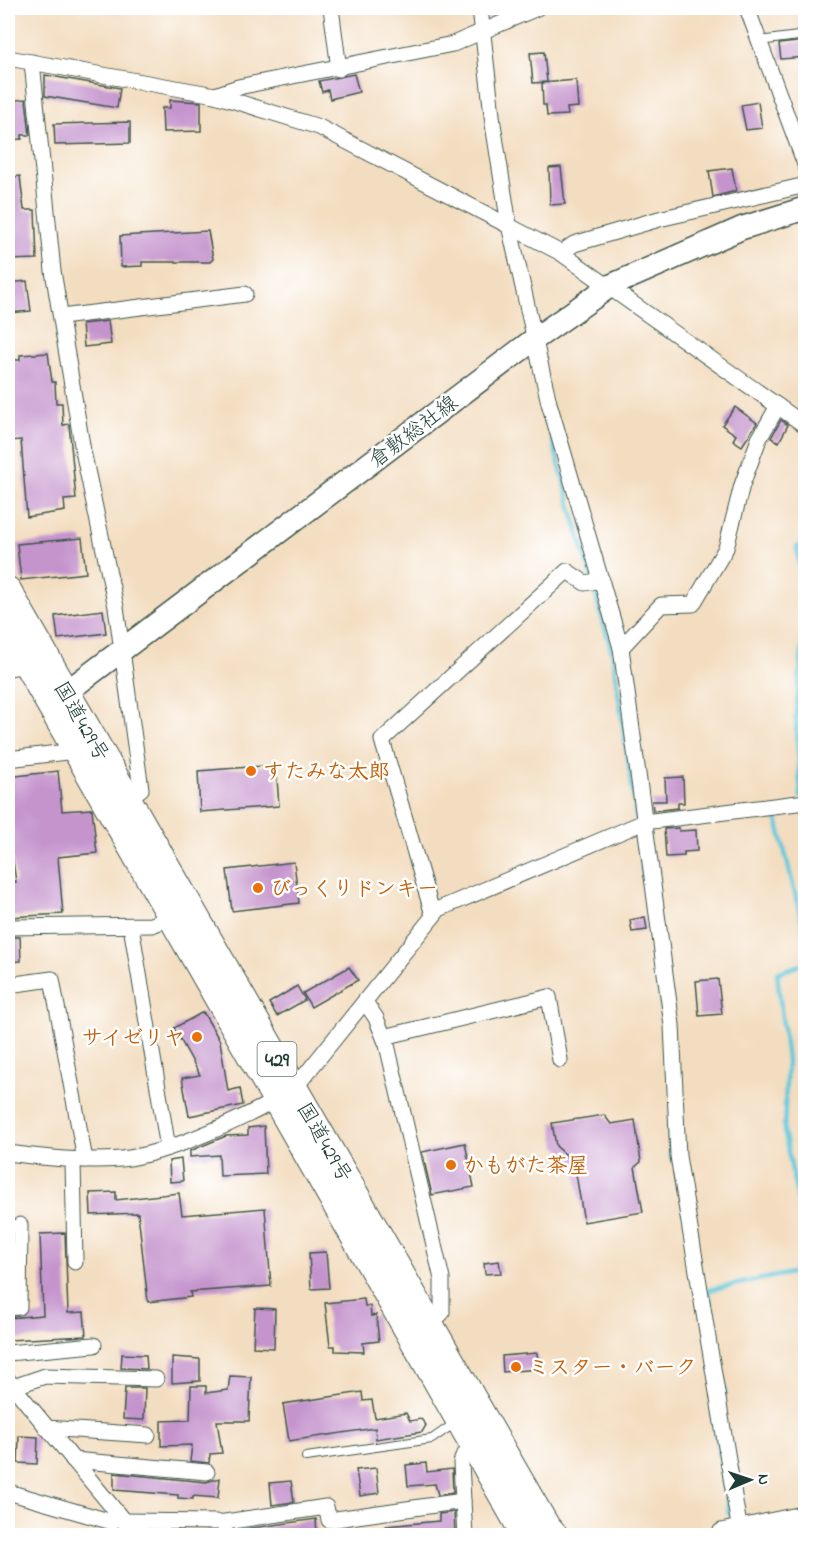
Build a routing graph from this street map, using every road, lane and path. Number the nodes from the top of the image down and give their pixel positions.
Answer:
1 (331, 8) edge
2 (480, 8) edge
3 (537, 8) edge
4 (747, 8) edge
5 (483, 30) junction
6 (806, 35) edge
7 (759, 41) junction
8 (8, 58) edge
9 (32, 62) junction
10 (339, 69) junction
11 (215, 95) junction
12 (806, 167) edge
13 (806, 185) edge
14 (806, 208) edge
15 (505, 223) junction
16 (561, 253) junction
17 (610, 286) junction
18 (245, 294) dead end
19 (61, 317) junction
20 (536, 338) junction
21 (778, 406) junction
22 (806, 426) edge
23 (597, 581) junction
24 (8, 590) edge
25 (8, 632) edge
26 (621, 648) junction
27 (122, 651) junction
28 (17, 667) edge
29 (57, 698) junction
30 (75, 751) junction
31 (8, 759) edge
32 (806, 802) edge
33 (118, 805) junction
34 (639, 824) junction
35 (433, 915) junction
36 (170, 918) junction
37 (131, 926) junction
38 (8, 927) edge
39 (8, 985) edge
40 (365, 1002) junction
41 (384, 1037) junction
42 (560, 1060) dead end
43 (285, 1095) junction
44 (168, 1148) junction
45 (8, 1153) edge
46 (79, 1160) junction
47 (20, 1225) dead end
48 (75, 1262) dead end
49 (8, 1308) edge
50 (430, 1324) junction
51 (94, 1345) dead end
52 (8, 1353) edge
53 (156, 1380) dead end
54 (10, 1384) edge
55 (459, 1420) junction
56 (46, 1428) junction
57 (148, 1435) dead end
58 (475, 1448) junction
59 (306, 1457) dead end
60 (73, 1460) junction
61 (207, 1472) dead end
62 (8, 1492) edge
63 (463, 1501) junction
64 (806, 1520) edge
65 (115, 1522) edge
66 (216, 1522) dead end
67 (567, 1533) edge
68 (732, 1534) edge
69 (136, 1536) edge
70 (225, 1536) edge
71 (465, 1536) edge
72 (525, 1536) edge
73 (590, 1536) edge

1 - 10 street
2 - 5 street
3 - 5 street
4 - 7 street
5 - 10 street
5 - 15 street
6 - 7 lane
7 - 12 street
8 - 9 street
9 - 11 street
9 - 19 street
10 - 11 street
11 - 15 street
13 - 16 street
14 - 17 main road, 倉敷総社線
15 - 16 street
15 - 20 street
16 - 17 street
17 - 20 main road, 倉敷総社線
17 - 21 street
18 - 19 street
19 - 27 street
20 - 23 street
20 - 27 main road, 倉敷総社線
21 - 22 street
21 - 26 street
23 - 26 street
23 - 35 street
24 - 29 highway, 国道429号 / 429
25 - 28 highway, 国道429号 / 429
26 - 34 street
27 - 29 main road, 倉敷総社線
27 - 33 street
28 - 29 highway, 国道429号 / 429
29 - 30 highway, 国道429号 / 429
29 - 33 highway, 国道429号 / 429
30 - 31 street
30 - 33 highway, 国道429号 / 429
32 - 34 street
33 - 36 highway, 国道429号 / 429
33 - 43 highway, 国道429号 / 429
34 - 35 street
34 - 68 street
35 - 40 street
36 - 37 street
36 - 43 highway, 国道429号 / 429
37 - 38 street
37 - 44 street
39 - 46 street
40 - 41 street
40 - 43 street
41 - 42 street
41 - 50 street
43 - 44 street
43 - 50 highway, 国道429号 / 429
43 - 55 highway, 国道429号 / 429
44 - 46 street
45 - 46 street
46 - 48 street
47 - 49 street
50 - 67 highway, 国道429号 / 429
51 - 52 street
53 - 54 street
54 - 56 street
55 - 58 highway, 国道429号 / 429
55 - 59 lane
56 - 57 street
56 - 60 street
58 - 63 street
58 - 72 highway, 国道429号 / 429
60 - 61 street
60 - 65 street
62 - 65 street
63 - 70 street
63 - 71 street
64 - 68 highway
65 - 66 street
65 - 69 street
67 - 73 path

